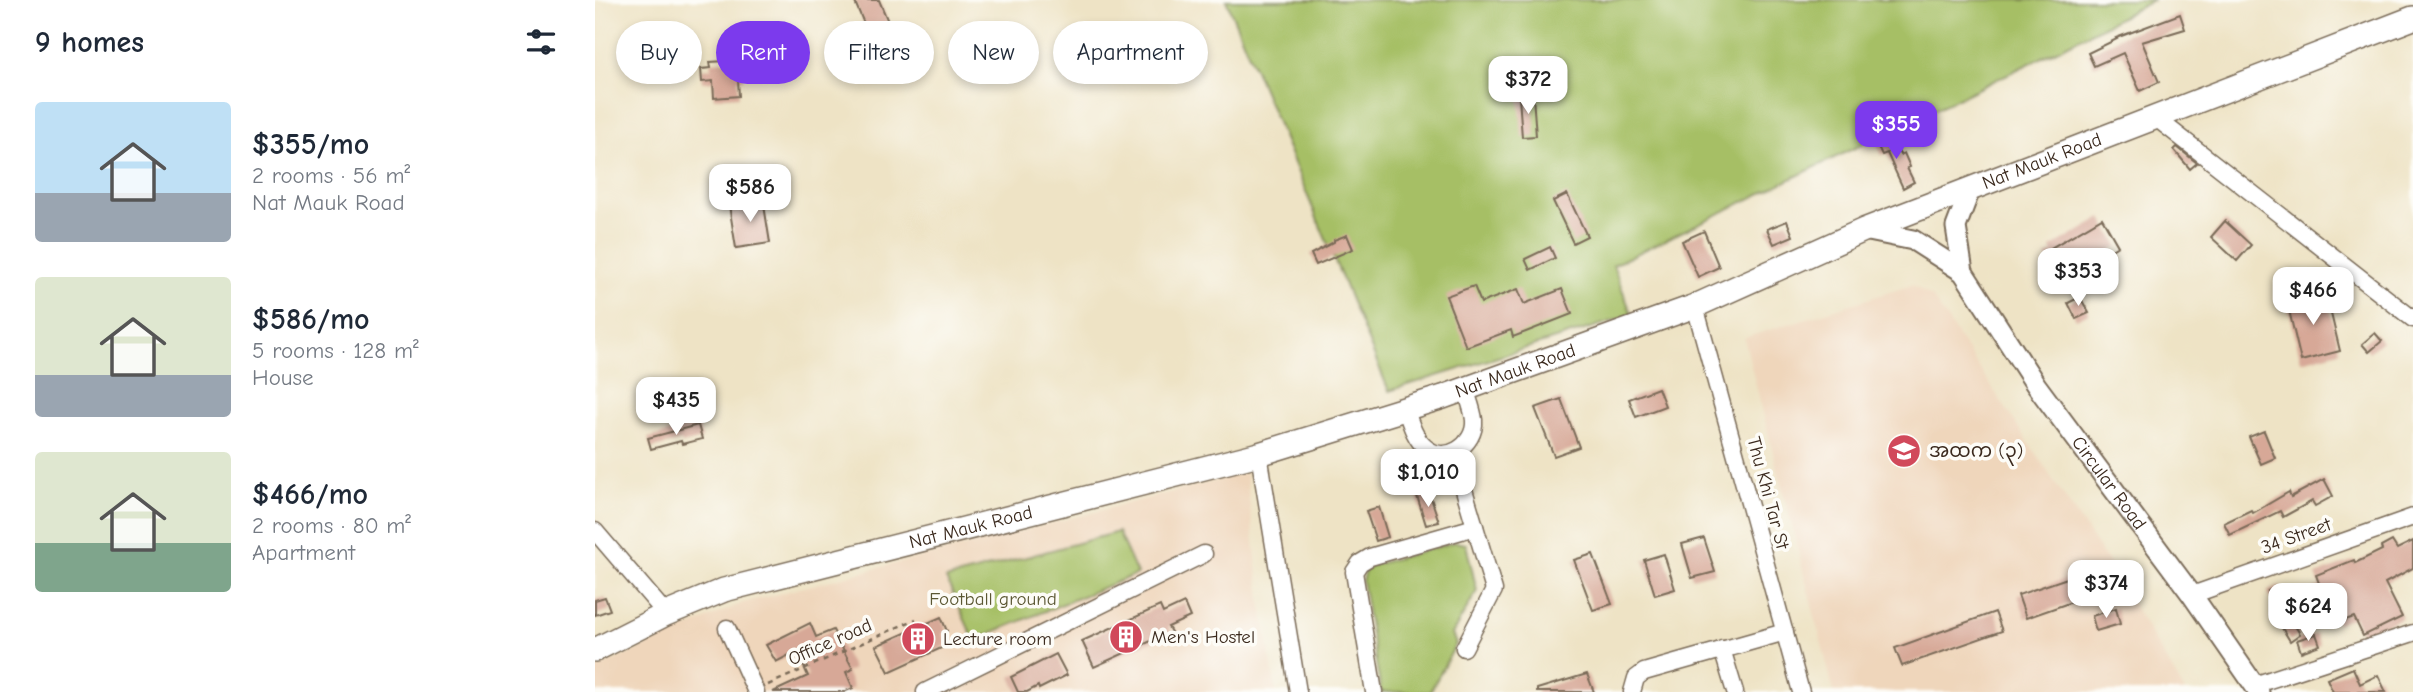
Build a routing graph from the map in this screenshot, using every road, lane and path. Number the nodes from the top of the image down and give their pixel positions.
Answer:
1 (2413, 18) edge
2 (2156, 118) junction
3 (1971, 190) junction
4 (1864, 230) junction
5 (1963, 272) junction
6 (1695, 306) junction
7 (2413, 319) edge
8 (1465, 388) junction
9 (1405, 408) junction
10 (1453, 453) junction
11 (1259, 454) junction
12 (2413, 517) edge
13 (1475, 527) junction
14 (595, 530) edge
15 (1204, 554) dead end
16 (2192, 595) junction
17 (666, 614) junction
18 (916, 619) dead end
19 (727, 628) dead end
20 (1785, 632) junction
21 (2413, 633) edge
22 (1464, 648) dead end
23 (1722, 649) junction
24 (595, 650) edge
25 (2256, 688) edge
26 (756, 691) edge
27 (925, 692) edge
28 (1298, 692) edge
29 (1374, 692) edge
30 (1632, 692) edge
31 (1735, 692) edge
32 (1801, 692) edge

1 - 2 highway, Nat Mauk Road
2 - 3 highway, Nat Mauk Road
2 - 7 street
3 - 4 highway, Nat Mauk Road
3 - 5 main road
4 - 5 main road
4 - 6 highway, Nat Mauk Road
5 - 16 main road, Circular Road
6 - 8 highway, Nat Mauk Road
6 - 20 street, Thu Khi Tar St
8 - 9 highway, Nat Mauk Road
8 - 10 street
9 - 10 street
9 - 11 highway, Nat Mauk Road
10 - 13 street
11 - 17 highway, Nat Mauk Road
11 - 28 street
12 - 16 street, 34 Street
13 - 22 street
13 - 29 street
14 - 17 street
15 - 27 street
16 - 25 main road, Circular Road
17 - 24 highway, Nat Mauk Road
18 - 26 path, Office road
19 - 26 street
20 - 23 street
20 - 32 street, Thu Khi Tar St
21 - 25 street
23 - 30 street
23 - 31 street

